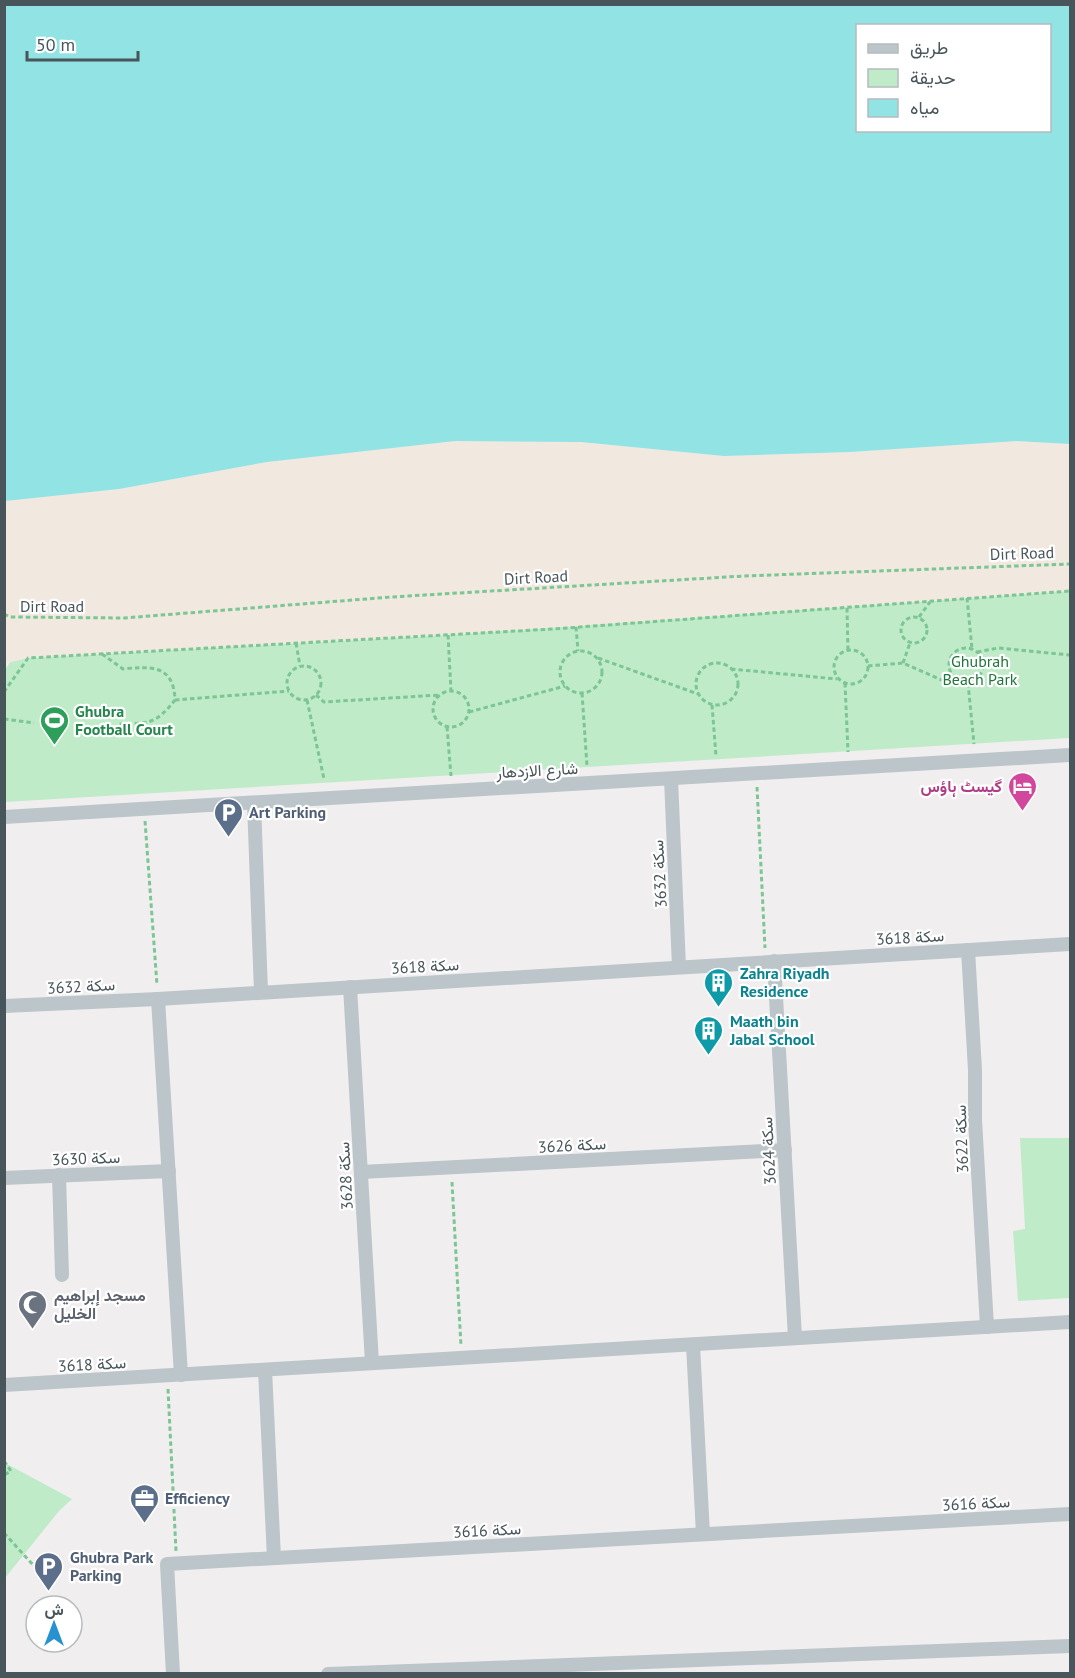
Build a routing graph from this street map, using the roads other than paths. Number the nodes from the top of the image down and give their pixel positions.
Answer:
1 (1071, 755) edge
2 (671, 779) junction
3 (254, 803) junction
4 (4, 818) edge
5 (1071, 944) edge
6 (968, 950) junction
7 (770, 962) junction
8 (680, 967) junction
9 (350, 987) junction
10 (261, 992) junction
11 (158, 999) junction
12 (4, 1006) edge
13 (785, 1150) junction
14 (169, 1172) junction
15 (361, 1172) junction
16 (59, 1175) junction
17 (4, 1178) edge
18 (62, 1275) dead end
19 (1071, 1322) edge
20 (987, 1327) junction
21 (795, 1338) junction
22 (693, 1345) junction
23 (372, 1364) junction
24 (265, 1370) junction
25 (174, 1375) junction
26 (4, 1385) edge
27 (1071, 1514) edge
28 (703, 1534) junction
29 (274, 1558) junction
30 (1071, 1646) edge
31 (173, 1674) edge
32 (328, 1674) edge

1 - 2 street, شارع الازدهار
2 - 3 street, شارع الازدهار
2 - 8 street, سكة 3632
3 - 4 street, شارع الازدهار
3 - 10 street
5 - 6 street, سكة 3618
6 - 7 street, سكة 3618
6 - 20 street, سكة 3622
7 - 8 street, سكة 3618
7 - 13 street, سكة 3624
8 - 9 street, سكة 3618
9 - 10 street, سكة 3618
9 - 15 street, سكة 3628
10 - 11 street, سكة 3618
11 - 12 street, سكة 3632
11 - 14 street
13 - 15 street, سكة 3626
13 - 21 street, سكة 3624
14 - 16 street, سكة 3630
14 - 25 street
15 - 23 street, سكة 3628
16 - 17 street, سكة 3630
16 - 18 street
19 - 20 street, سكة 3618
20 - 21 street, سكة 3618
21 - 22 street, سكة 3618
22 - 23 street, سكة 3618
22 - 28 street
23 - 24 street, سكة 3618
24 - 25 street, سكة 3618
24 - 29 street
25 - 26 street, سكة 3618
27 - 28 street, سكة 3616
28 - 29 street, سكة 3616
29 - 31 street, سكة 3616
30 - 32 street

